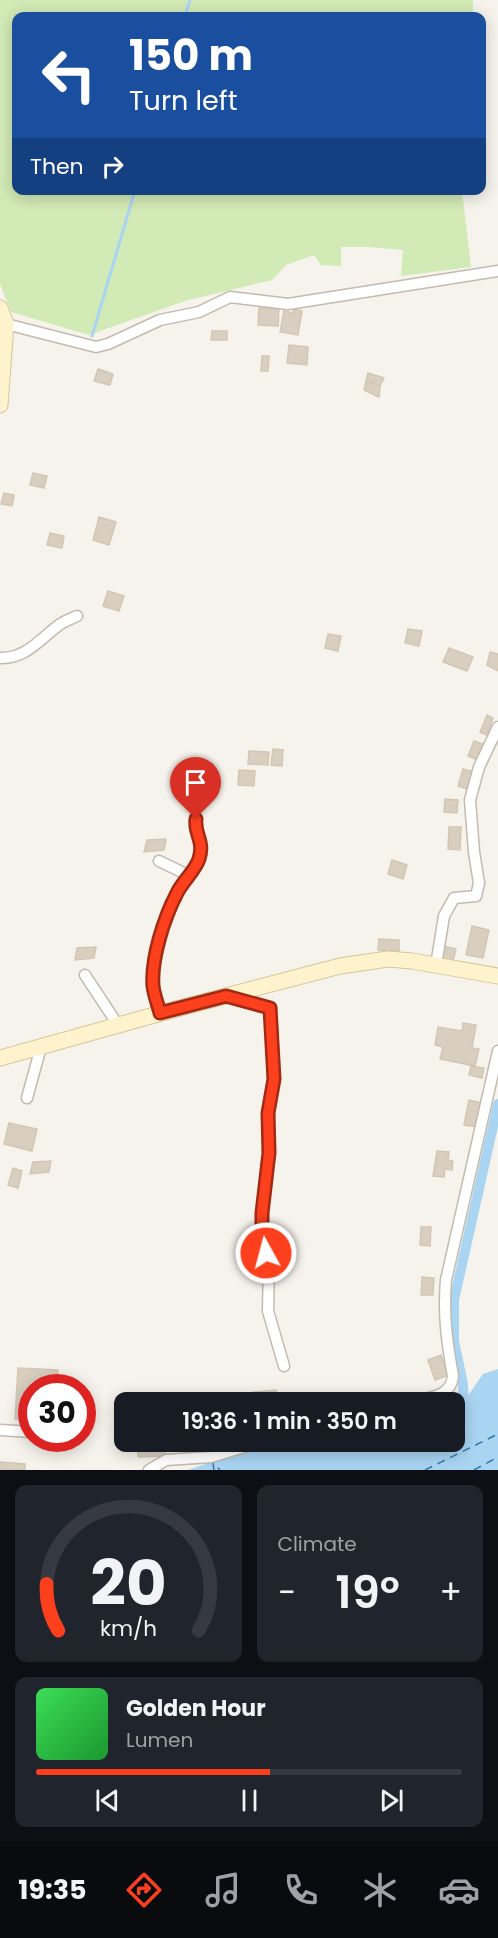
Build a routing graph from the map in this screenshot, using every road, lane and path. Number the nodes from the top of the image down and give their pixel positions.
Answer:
1 (498, 271) edge
2 (0, 308) edge
3 (6, 324) junction
4 (0, 405) edge
5 (76, 616) dead end
6 (0, 657) edge
7 (498, 727) edge
8 (196, 819) dead end
9 (159, 861) dead end
10 (188, 875) junction
11 (436, 965) junction
12 (85, 975) dead end
13 (498, 976) edge
14 (226, 996) junction
15 (160, 1013) junction
16 (118, 1025) junction
17 (41, 1047) junction
18 (498, 1051) edge
19 (0, 1058) edge
20 (27, 1098) dead end
21 (284, 1366) dead end
22 (445, 1392) edge
23 (0, 1430) edge
24 (18, 1431) edge
25 (227, 1452) edge
26 (149, 1470) edge

1 - 3 street
2 - 3 main road
3 - 4 main road
5 - 6 street
7 - 11 street
8 - 10 street
9 - 10 street
10 - 15 street
11 - 13 main road
11 - 14 main road
12 - 16 street
14 - 15 main road
14 - 21 street
15 - 16 main road
16 - 17 main road
17 - 19 main road
17 - 20 street
18 - 22 street
23 - 24 street
25 - 26 street

